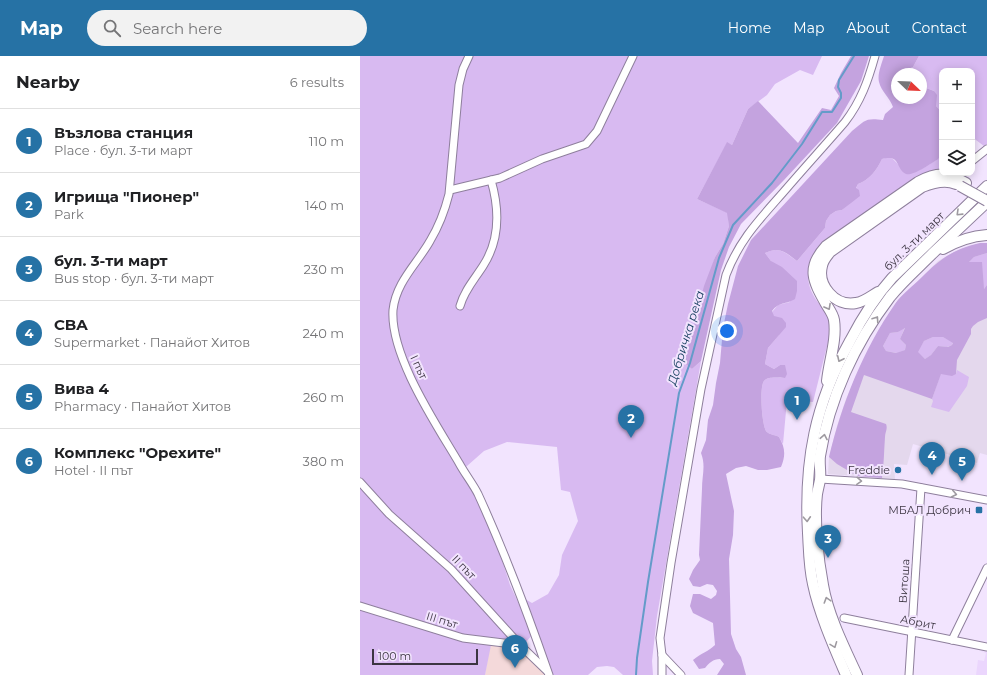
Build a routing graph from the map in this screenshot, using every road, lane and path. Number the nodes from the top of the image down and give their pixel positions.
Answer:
1 (469, 56) edge
2 (633, 56) edge
3 (875, 56) edge
4 (987, 149) edge
5 (975, 159) edge
6 (492, 180) junction
7 (959, 180) edge
8 (987, 186) edge
9 (450, 190) junction
10 (987, 194) edge
11 (987, 201) edge
12 (987, 235) edge
13 (929, 257) junction
14 (882, 290) junction
15 (460, 306) dead end
16 (826, 389) junction
17 (808, 477) junction
18 (820, 478) junction
19 (360, 482) edge
20 (921, 488) junction
21 (987, 500) edge
22 (987, 568) edge
23 (360, 606) edge
24 (844, 618) dead end
25 (912, 632) junction
26 (952, 640) junction
27 (520, 645) junction
28 (987, 647) edge
29 (662, 655) junction
30 (548, 674) edge
31 (662, 675) edge
32 (681, 675) edge
33 (846, 675) edge
34 (857, 675) edge
35 (909, 675) edge

1 - 9 street, І път
2 - 6 street
3 - 29 street
4 - 5 street
6 - 9 street
6 - 15 street
7 - 10 main road
7 - 11 main road, bridge
7 - 14 main road
7 -> 16 main road
8 -> 14 main road, бул. 3-ти март
9 - 30 street, І път
11 - 13 main road, бул. 3-ти март
12 - 13 main road
18 -> 13 main road, бул. 3-ти март
14 -> 16 main road, бул. 3-ти март
16 - 17 main road, бул. 3-ти март
17 - 18 main road
17 -> 33 main road, бул. 3-ти март
18 -> 20 street
34 -> 18 main road, бул. 3-ти март
19 - 27 street, ІІ път
20 -> 21 street
20 - 25 street, Витоша
22 - 26 street
23 - 27 street, ІІІ път
24 - 25 street, Абрит
25 - 26 street, Абрит
25 - 35 street, Витоша
26 - 28 street, Абрит
27 - 30 street, ІІ път
29 - 31 street
29 - 32 street

